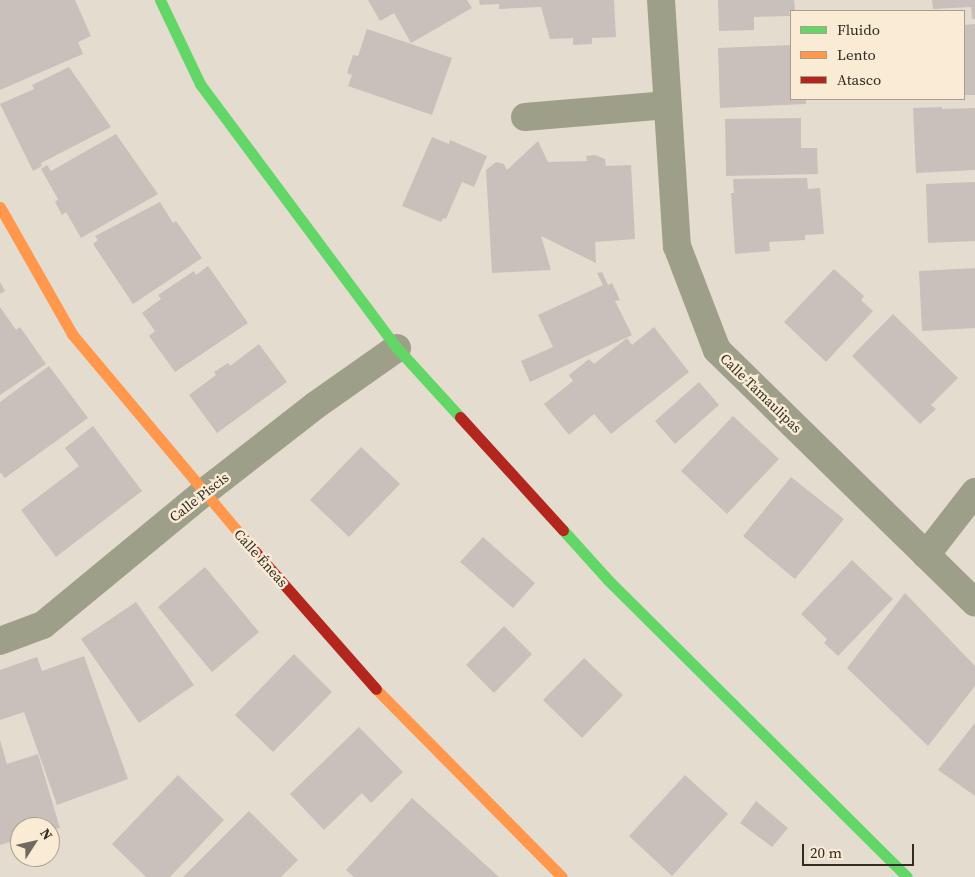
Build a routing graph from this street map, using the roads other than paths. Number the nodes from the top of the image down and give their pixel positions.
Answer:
1 (160, 0) edge
2 (661, 0) edge
3 (666, 105) junction
4 (524, 117) dead end
5 (0, 207) edge
6 (397, 348) junction
7 (975, 492) edge
8 (203, 494) junction
9 (926, 555) junction
10 (975, 603) edge
11 (0, 641) edge
12 (562, 877) edge
13 (907, 877) edge

1 - 6 street
2 - 3 street, Calle Tamaulipas
3 - 4 street
3 - 9 street, Calle Tamaulipas
5 - 8 street, Calle Éneas
6 - 8 street, Calle Piscis
6 - 13 street
7 - 9 street
8 - 11 street, Calle Piscis
8 - 12 street, Calle Éneas
9 - 10 street, Calle Tamaulipas

